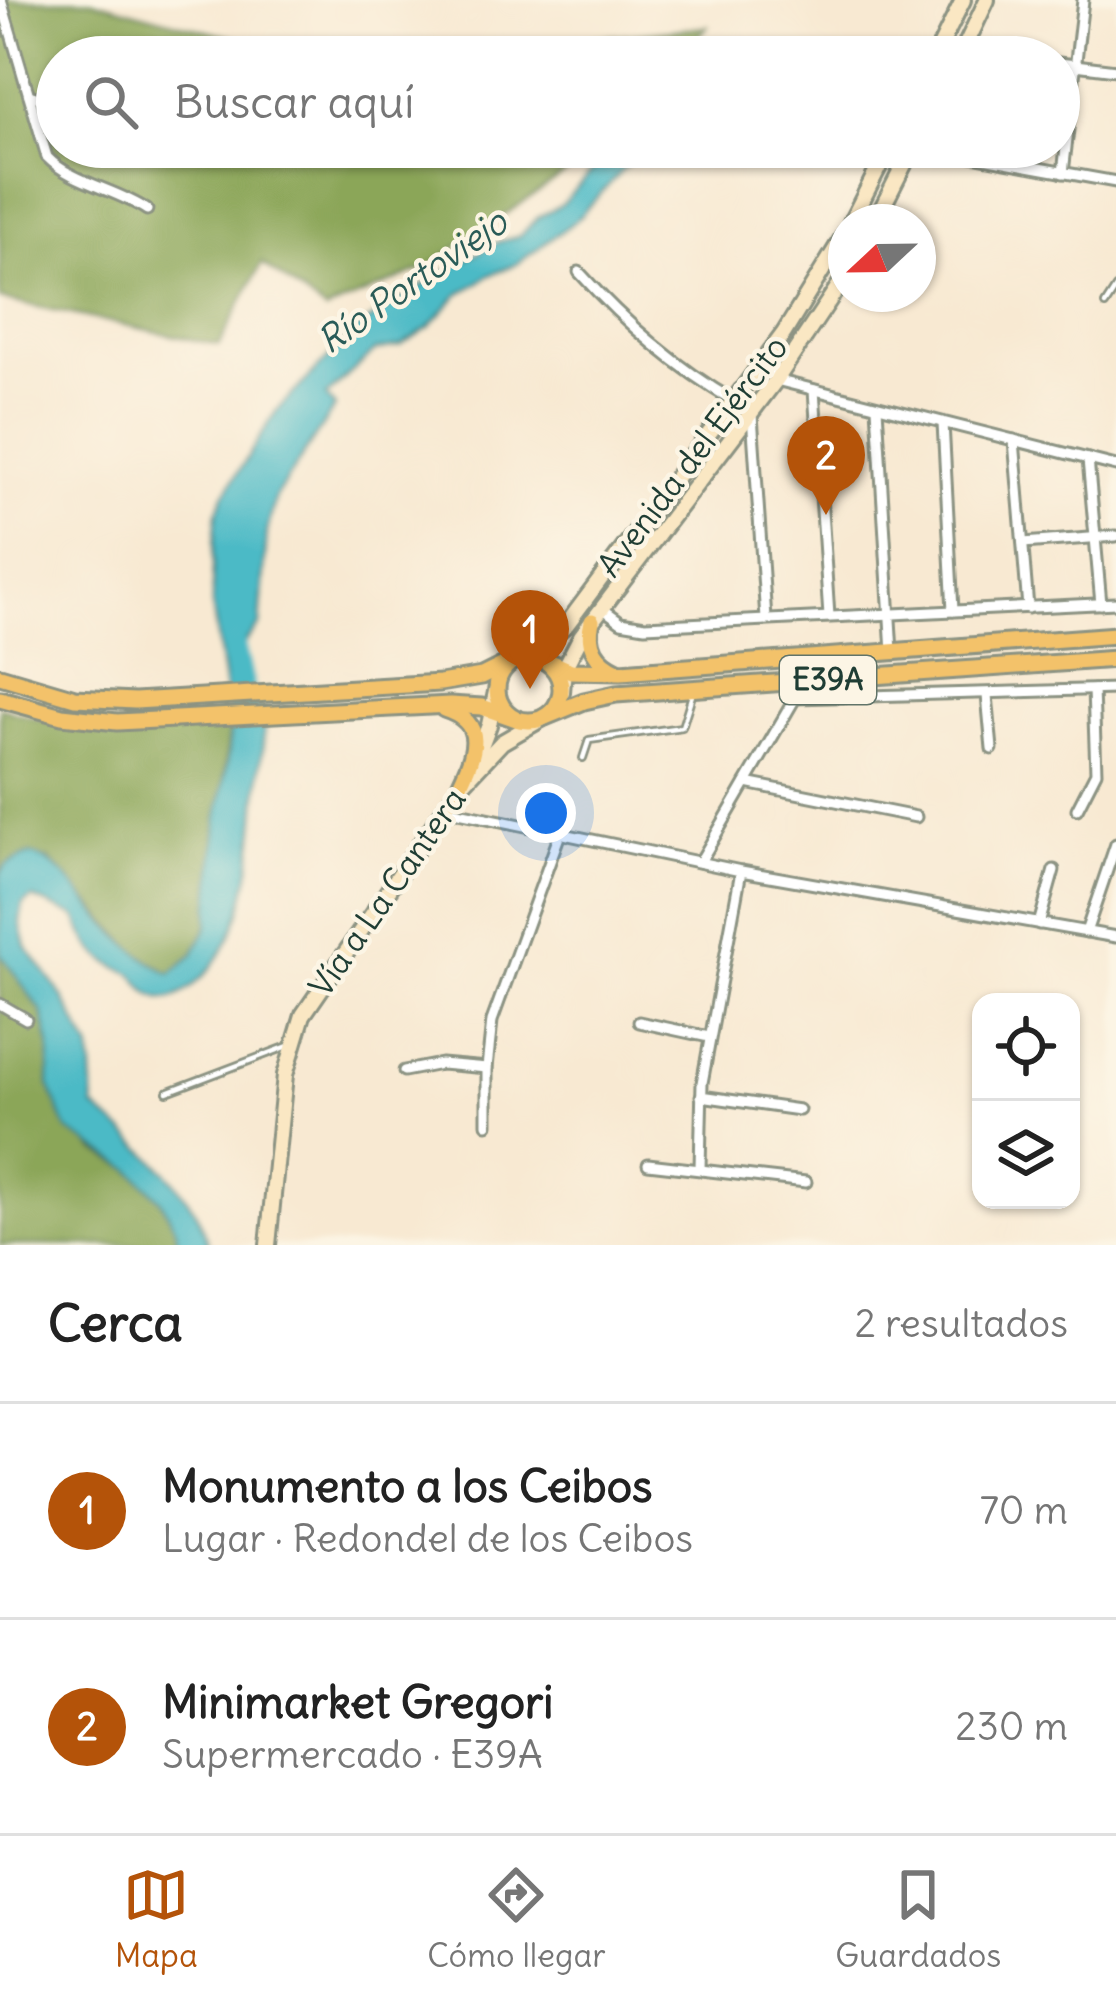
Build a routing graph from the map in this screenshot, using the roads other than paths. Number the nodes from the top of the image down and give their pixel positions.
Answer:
1 (2, 0) edge
2 (987, 0) edge
3 (1083, 0) edge
4 (957, 2) edge
5 (944, 36) edge
6 (970, 36) edge
7 (1079, 36) edge
8 (1080, 66) edge
9 (1116, 70) edge
10 (29, 95) junction
11 (36, 97) edge
12 (36, 121) edge
13 (58, 168) edge
14 (879, 168) edge
15 (906, 168) edge
16 (1034, 168) edge
17 (1064, 168) edge
18 (1063, 173) junction
19 (1116, 182) edge
20 (860, 204) edge
21 (885, 204) edge
22 (147, 210) dead end
23 (828, 262) edge
24 (579, 272) dead end
25 (1116, 288) edge
26 (828, 305) edge
27 (1105, 305) dead end
28 (800, 308) junction
29 (819, 320) junction
30 (764, 361) junction
31 (776, 380) junction
32 (814, 390) junction
33 (734, 400) junction
34 (877, 406) junction
35 (752, 413) junction
36 (943, 423) junction
37 (1014, 440) junction
38 (1088, 459) junction
39 (1115, 464) edge
40 (1116, 536) edge
41 (1095, 538) junction
42 (1023, 543) junction
43 (1116, 603) edge
44 (1101, 604) junction
45 (1028, 608) junction
46 (953, 611) junction
47 (889, 614) junction
48 (597, 615) junction
49 (829, 616) junction
50 (766, 619) junction
51 (1116, 635) edge
52 (892, 652) junction
53 (516, 659) junction
54 (544, 659) junction
55 (1116, 659) edge
56 (565, 669) junction
57 (621, 672) junction
58 (0, 676) edge
59 (805, 681) junction
60 (497, 687) junction
61 (694, 689) junction
62 (1116, 689) edge
63 (1093, 690) junction
64 (562, 692) junction
65 (987, 695) junction
66 (795, 698) junction
67 (0, 699) edge
68 (429, 706) junction
69 (493, 710) junction
70 (545, 717) junction
71 (520, 720) junction
72 (992, 749) dead end
73 (583, 758) dead end
74 (746, 783) junction
75 (458, 789) junction
76 (444, 809) junction
77 (1077, 809) dead end
78 (916, 817) dead end
79 (562, 831) junction
80 (1116, 844) edge
81 (700, 862) junction
82 (1054, 870) dead end
83 (741, 871) junction
84 (1039, 924) junction
85 (1086, 932) junction
86 (1111, 936) edge
87 (1116, 947) edge
88 (0, 1004) edge
89 (26, 1019) dead end
90 (639, 1022) dead end
91 (709, 1037) junction
92 (291, 1045) junction
93 (487, 1068) junction
94 (404, 1071) dead end
95 (166, 1092) dead end
96 (701, 1096) junction
97 (799, 1110) dead end
98 (488, 1124) dead end
99 (648, 1164) dead end
100 (700, 1168) junction
101 (806, 1182) dead end
102 (268, 1245) edge

1 - 10 street
2 - 6 main road
3 - 7 street
4 - 5 main road
8 - 9 street
10 - 11 street
10 - 12 street
13 - 22 street
14 - 20 main road
15 - 21 main road
16 - 18 street
17 - 18 street
18 - 19 street
23 - 28 main road, Avenida del Ejército
24 - 33 street
25 - 27 lane
26 - 29 main road, Avenida del Ejército
28 - 29 main road
28 - 30 main road, Avenida del Ejército
29 - 31 main road, Avenida del Ejército
30 - 31 street
30 - 33 main road, Avenida del Ejército
31 - 32 street
31 - 35 main road, Avenida del Ejército
32 - 34 street
32 - 49 street
33 - 53 main road, Avenida del Ejército
34 - 36 street
34 - 47 street
35 - 48 main road, Avenida del Ejército
35 - 50 street
36 - 37 street
36 - 46 street
37 - 38 street
37 - 42 street
38 - 39 street
38 - 41 street
40 - 41 street
41 - 42 street
41 - 44 street
42 - 45 street
43 - 44 street, E39A
44 - 45 street, E39A
45 - 46 street, E39A
46 - 47 street, E39A
47 - 49 street, E39A
47 - 52 street
48 - 50 street, E39A
48 - 56 main road, Avenida del Ejército
48 - 57 main road
49 - 50 street, E39A
51 - 52 main road, E39A
52 - 57 main road, E39A
53 - 54 main road, E39A
53 - 58 main road, E39A
53 - 60 main road
54 - 56 main road, E39A
54 - 64 main road
55 - 59 main road, E39A
56 - 57 main road, E39A
56 - 64 main road, Avenida del Ejército
59 - 61 main road, E39A
59 - 66 street
60 - 69 main road
60 - 71 main road
61 - 70 main road, E39A
61 - 73 lane
62 - 63 street
63 - 65 street
63 - 77 street
64 - 70 main road
65 - 66 street
65 - 72 street
66 - 74 street
67 - 68 main road, E39A
68 - 69 main road, E39A
68 - 75 main road
69 - 71 main road, E39A
69 - 75 main road
70 - 71 main road, E39A
70 - 75 main road, Vía a La Cantera
74 - 78 street
74 - 81 street
75 - 76 main road, Vía a La Cantera
76 - 79 street
76 - 92 main road, Vía a La Cantera
79 - 81 street
79 - 93 street
80 - 85 street
81 - 83 street
82 - 84 street
83 - 84 street
83 - 91 street
84 - 85 street
85 - 86 street
86 - 87 lane
88 - 89 street
90 - 91 street
91 - 96 street
92 - 95 lane
92 - 102 main road, Vía a La Cantera
93 - 94 street
93 - 98 street
96 - 97 street
96 - 100 street
99 - 100 street
100 - 101 street

